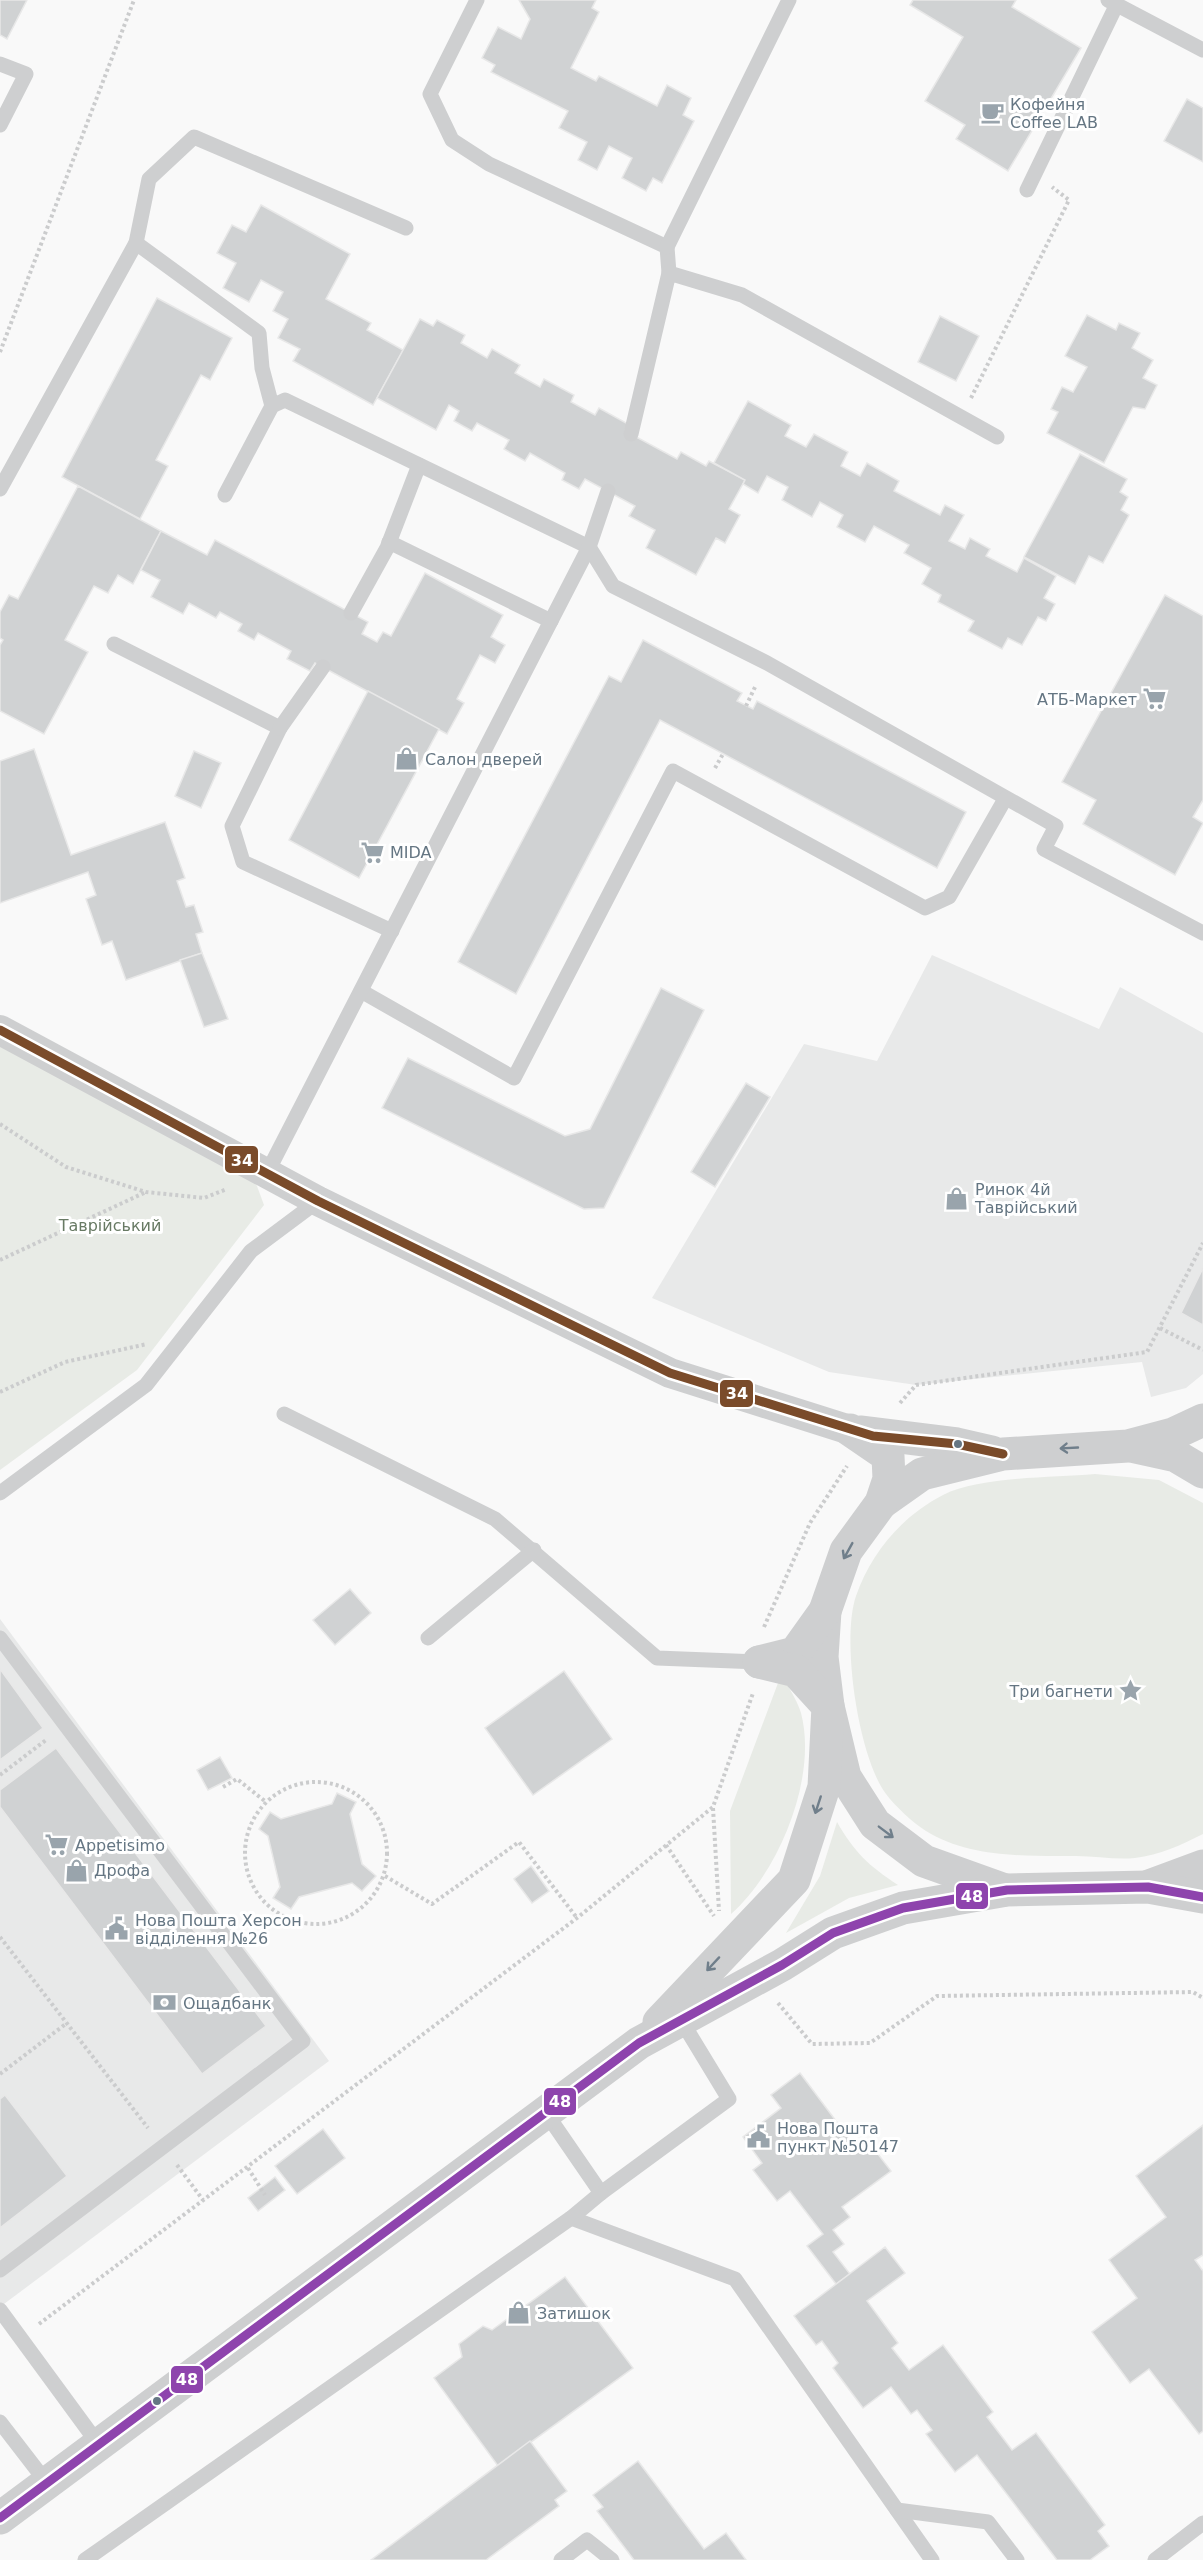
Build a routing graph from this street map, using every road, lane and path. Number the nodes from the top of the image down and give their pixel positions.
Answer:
1 (134, 0) edge
2 (477, 0) edge
3 (789, 0) edge
4 (1112, 3) edge
5 (1203, 50) edge
6 (0, 64) edge
7 (0, 125) edge
8 (1035, 173) junction
9 (1027, 190) dead end
10 (406, 228) dead end
11 (136, 243) junction
12 (667, 247) junction
13 (669, 273) junction
14 (0, 352) edge
15 (272, 406) junction
16 (961, 417) junction
17 (631, 434) dead end
18 (997, 437) dead end
19 (419, 465) junction
20 (0, 489) edge
21 (608, 492) dead end
22 (225, 495) dead end
23 (389, 542) junction
24 (589, 547) junction
25 (351, 613) dead end
26 (551, 621) junction
27 (114, 644) dead end
28 (323, 667) dead end
29 (280, 728) junction
30 (1005, 799) junction
31 (392, 931) junction
32 (1203, 933) edge
33 (361, 991) junction
34 (0, 1030) edge
35 (0, 1124) edge
36 (267, 1173) junction
37 (146, 1192) junction
38 (318, 1201) junction
39 (1203, 1243) edge
40 (0, 1260) edge
41 (1161, 1328) junction
42 (185, 1335) junction
43 (1203, 1350) edge
44 (916, 1385) dead end
45 (0, 1392) edge
46 (284, 1414) dead end
47 (1203, 1420) edge
48 (850, 1430) junction
49 (1128, 1446) junction
50 (1003, 1454) junction
51 (1203, 1472) edge
52 (0, 1493) edge
53 (881, 1503) junction
54 (534, 1550) junction
55 (825, 1611) junction
56 (0, 1638) edge
57 (428, 1638) dead end
58 (759, 1662) junction
59 (828, 1706) junction
60 (67, 1726) junction
61 (0, 1775) edge
62 (223, 1787) dead end
63 (266, 1802) junction
64 (713, 1808) dead end
65 (666, 1845) dead end
66 (1203, 1866) edge
67 (384, 1876) junction
68 (1148, 1887) junction
69 (1007, 1890) junction
70 (1203, 1898) edge
71 (0, 1937) edge
72 (1203, 1998) edge
73 (777, 2001) dead end
74 (681, 2020) junction
75 (67, 2023) junction
76 (639, 2043) junction
77 (0, 2074) edge
78 (546, 2113) junction
79 (142, 2119) dead end
80 (163, 2147) junction
81 (248, 2168) junction
82 (601, 2193) junction
83 (265, 2195) dead end
84 (203, 2200) junction
85 (571, 2218) junction
86 (0, 2270) edge
87 (0, 2310) edge
88 (20, 2337) junction
89 (0, 2422) edge
90 (99, 2445) junction
91 (47, 2483) junction
92 (897, 2510) junction
93 (0, 2518) edge
94 (1203, 2523) edge
95 (85, 2560) edge
96 (561, 2560) edge
97 (612, 2560) edge
98 (932, 2560) edge
99 (1017, 2560) edge
100 (1155, 2560) edge

1 - 14 path
2 - 12 lane
3 - 12 lane
4 - 5 lane
4 - 8 lane
6 - 7 lane
8 - 9 lane
8 - 16 path
10 - 11 lane
11 - 15 lane
11 - 20 lane
12 - 13 lane
13 - 16 lane
13 - 17 lane
15 - 19 lane
15 - 22 lane
16 - 18 lane
19 - 23 lane
19 - 24 lane
21 - 24 lane
23 - 25 lane
23 - 26 lane
24 - 26 lane
24 - 30 lane
26 - 31 lane
27 - 29 lane
28 - 29 lane
29 - 31 lane
30 - 32 lane
30 - 33 lane
31 - 33 lane
33 - 36 lane
34 - 36 street
35 - 37 path
36 - 37 path
36 - 38 street
37 - 40 path
38 - 42 lane
38 - 48 street
39 - 41 path
41 - 43 path
41 - 44 path
42 - 45 path
42 - 52 lane
46 - 54 lane
47 - 49 street
48 - 50 street
48 - 53 street
49 -> 50 street
49 - 51 street
50 - 53 street
53 -> 55 street
54 - 57 lane
54 - 58 lane
55 - 58 street
55 - 59 street
56 - 60 lane
58 - 59 street
59 -> 69 street
59 -> 76 street
60 - 61 path
60 - 80 lane
62 - 63 path
63 - 67 path
63 - 67 path
64 - 65 path
66 - 68 street
67 - 81 path
68 - 69 street
68 - 70 street
69 - 74 street
71 - 75 path
72 - 73 path
74 - 76 street
74 - 82 lane
75 - 77 path
75 - 79 path
76 - 78 street
78 - 82 lane
78 - 90 street
80 - 84 path
80 - 86 lane
81 - 83 path
81 - 84 path
82 - 85 lane
84 - 88 path
85 - 92 lane
85 - 95 lane
87 - 88 lane
88 - 90 lane
89 - 91 lane
90 - 91 street
91 - 93 street
92 - 98 lane
92 - 99 lane
94 - 100 lane
96 - 97 lane

